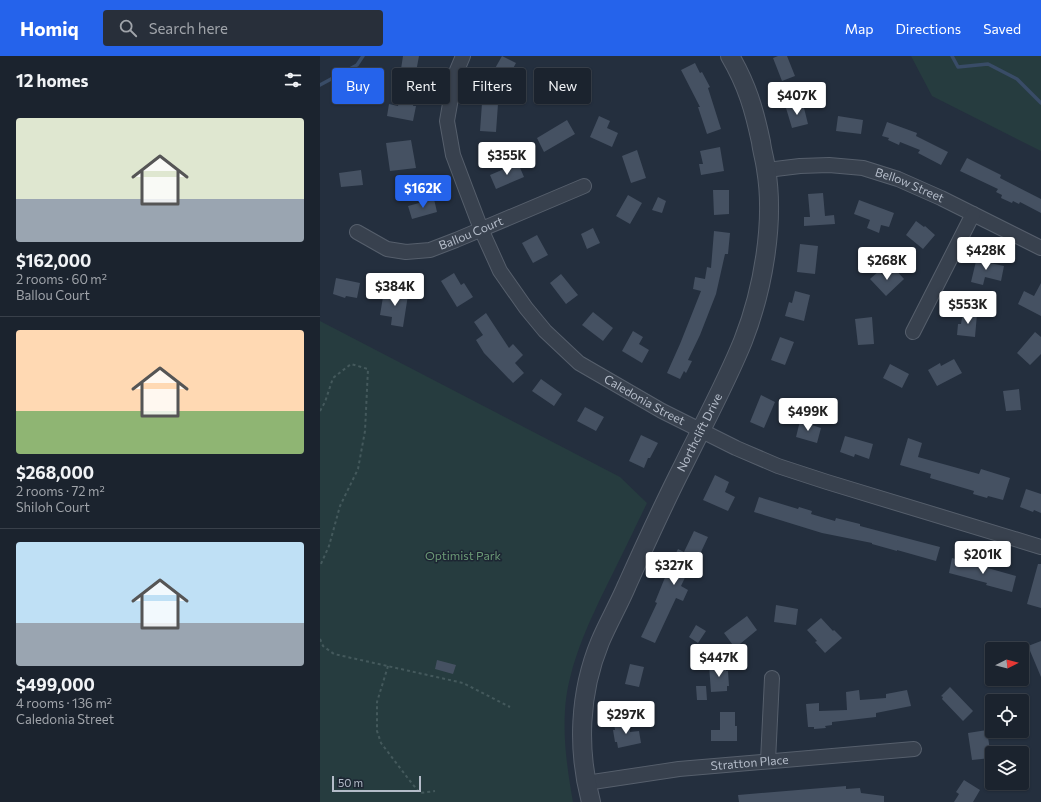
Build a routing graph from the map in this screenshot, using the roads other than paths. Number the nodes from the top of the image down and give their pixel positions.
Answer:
1 (463, 56) edge
2 (730, 56) edge
3 (767, 170) junction
4 (584, 186) dead end
5 (973, 214) junction
6 (481, 229) junction
7 (357, 232) dead end
8 (1041, 248) edge
9 (913, 332) dead end
10 (700, 430) junction
11 (1041, 547) edge
12 (772, 678) dead end
13 (914, 749) dead end
14 (768, 761) junction
15 (586, 783) junction
16 (591, 802) edge

1 - 6 street, Caledonia Street
2 - 3 street, Northclift Drive
3 - 5 street, Bellow Street
3 - 10 street, Northclift Drive
4 - 6 street, Ballou Court
5 - 8 street, Bellow Street
5 - 9 street
6 - 7 street, Ballou Court
6 - 10 street, Caledonia Street
10 - 11 street, Caledonia Street
10 - 15 street, Northclift Drive
12 - 14 street
13 - 14 street, Stratton Place
14 - 15 street, Stratton Place
15 - 16 street, Northclift Drive

